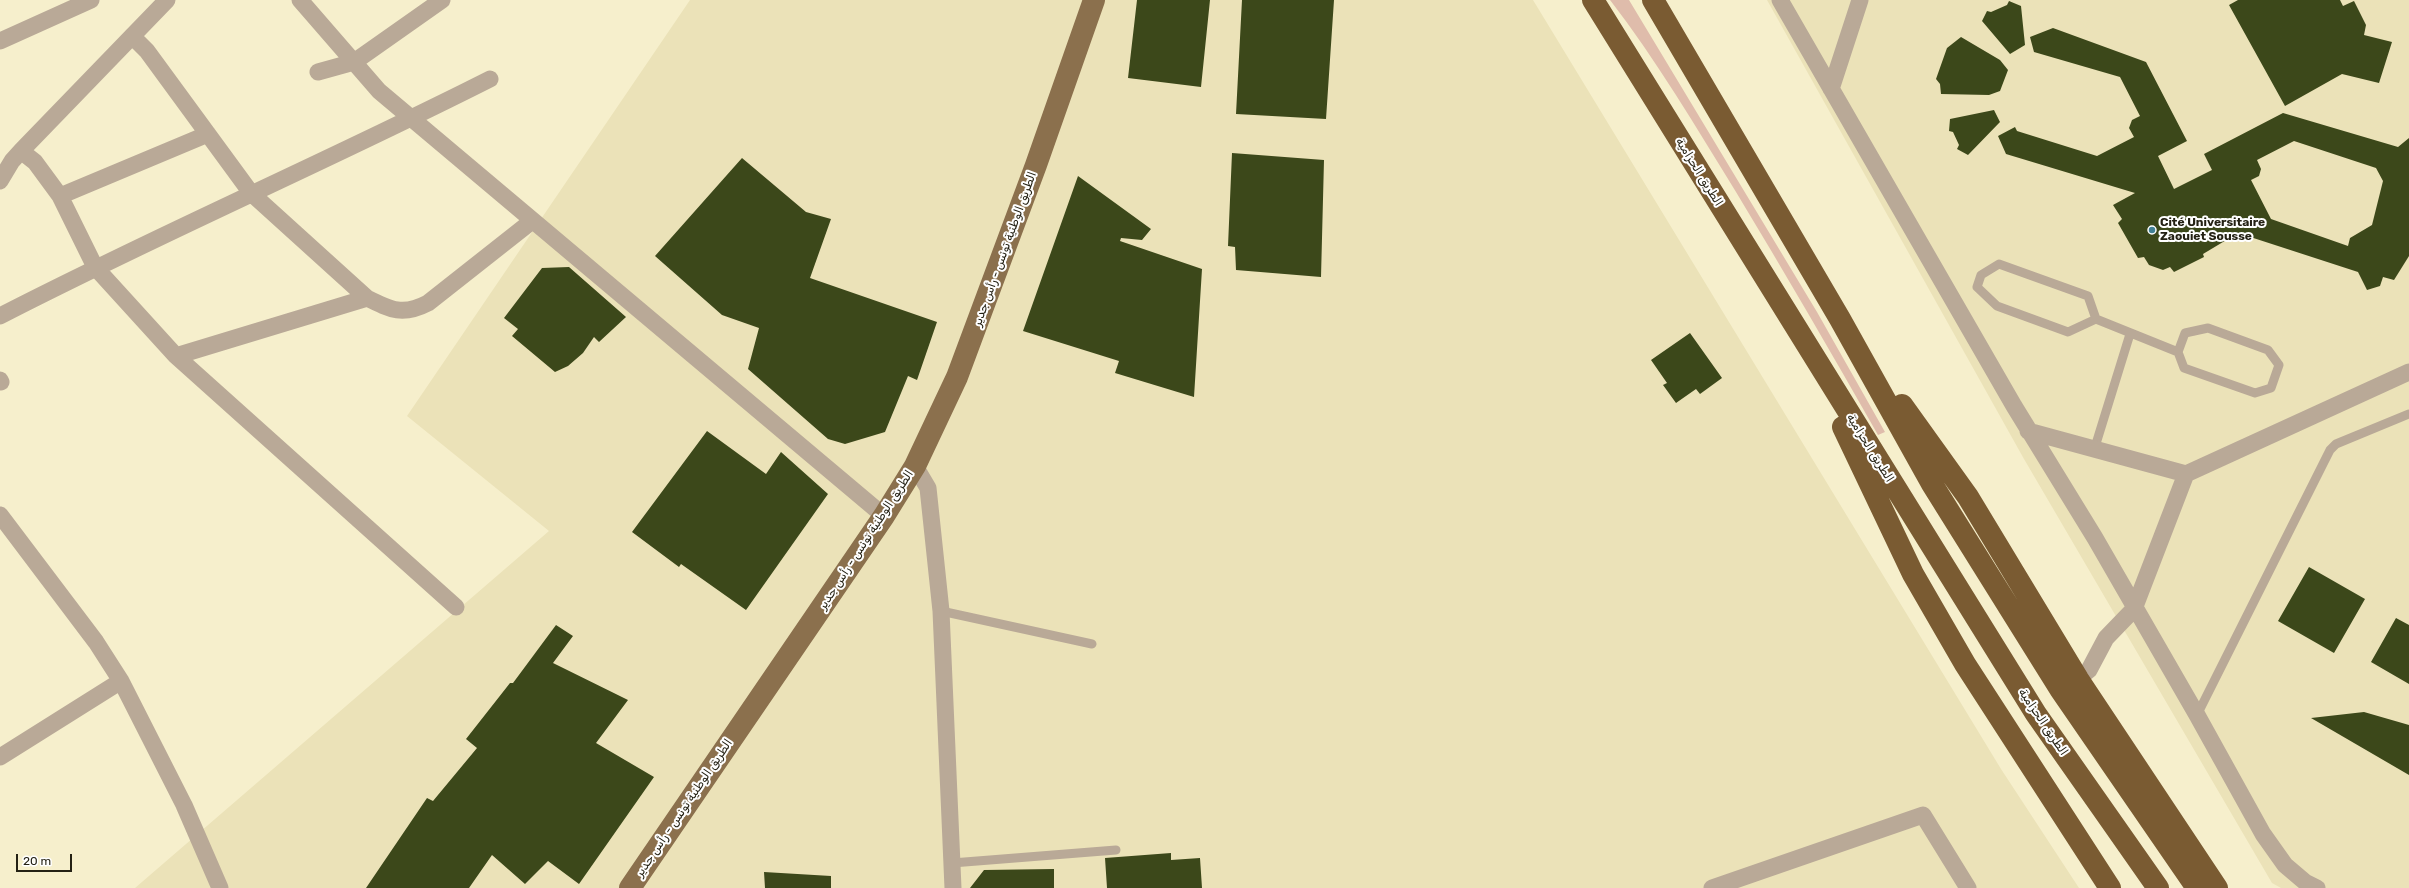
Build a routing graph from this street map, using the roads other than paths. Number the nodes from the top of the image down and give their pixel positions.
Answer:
1 (91, 0) edge
2 (167, 0) edge
3 (300, 0) edge
4 (442, 0) edge
5 (1094, 0) edge
6 (1593, 0) edge
7 (1653, 0) edge
8 (1780, 0) edge
9 (1860, 0) edge
10 (132, 36) junction
11 (0, 41) edge
12 (354, 62) junction
13 (318, 72) dead end
14 (490, 79) dead end
15 (1832, 89) junction
16 (411, 119) junction
17 (208, 134) junction
18 (21, 151) junction
19 (0, 181) edge
20 (251, 193) junction
21 (60, 196) junction
22 (532, 221) junction
23 (95, 267) junction
24 (367, 298) junction
25 (0, 316) edge
26 (1840, 319) junction
27 (2096, 319) junction
28 (2130, 334) junction
29 (1804, 342) junction
30 (2178, 352) junction
31 (176, 356) junction
32 (2409, 372) edge
33 (2409, 414) edge
34 (2028, 431) junction
35 (2095, 447) junction
36 (915, 466) junction
37 (2186, 474) junction
38 (0, 516) edge
39 (884, 516) junction
40 (456, 607) dead end
41 (2134, 609) junction
42 (941, 611) junction
43 (1092, 644) dead end
44 (2078, 679) junction
45 (121, 681) junction
46 (2197, 715) junction
47 (0, 757) edge
48 (1116, 850) dead end
49 (952, 863) junction
50 (220, 888) edge
51 (630, 888) edge
52 (953, 888) edge
53 (1712, 888) edge
54 (1968, 888) edge
55 (2110, 888) edge
56 (2158, 888) edge
57 (2197, 888) edge
58 (2217, 888) edge
59 (2317, 888) edge

1 - 11 street
2 - 10 street
3 - 12 street
4 - 12 street
5 - 36 main road, الطريق الوطنية تونس - رأس جدير
6 - 29 highway, الطريق الحزامية
7 - 26 highway
8 - 15 street
9 - 15 street
10 - 17 street
10 - 18 street
12 - 13 street
12 - 16 street
14 - 16 street
15 - 34 street
16 - 20 street
16 - 22 street
17 - 20 street
17 - 21 street
18 - 19 street
18 - 21 street
20 - 23 street
20 - 24 street
21 - 23 street
22 - 24 street
22 - 39 street
23 - 25 street
23 - 31 street
24 - 31 street
26 - 44 highway
26 - 57 highway
27 - 27 lane
27 - 28 lane
28 - 30 lane
28 - 35 lane
29 - 55 highway
29 - 56 highway, الطريق الحزامية
30 - 30 lane
31 - 40 street
32 - 37 street
33 - 46 lane
34 - 35 street
34 - 41 street
35 - 37 street
36 - 39 main road, الطريق الوطنية تونس - رأس جدير
36 - 42 street
37 - 41 street
38 - 45 street
39 - 51 main road, الطريق الوطنية تونس - رأس جدير
41 - 44 street
41 - 46 street
42 - 43 lane
42 - 49 street
44 - 58 highway
45 - 47 street
45 - 50 street
46 - 59 street
48 - 49 lane
49 - 52 street
53 - 54 street

